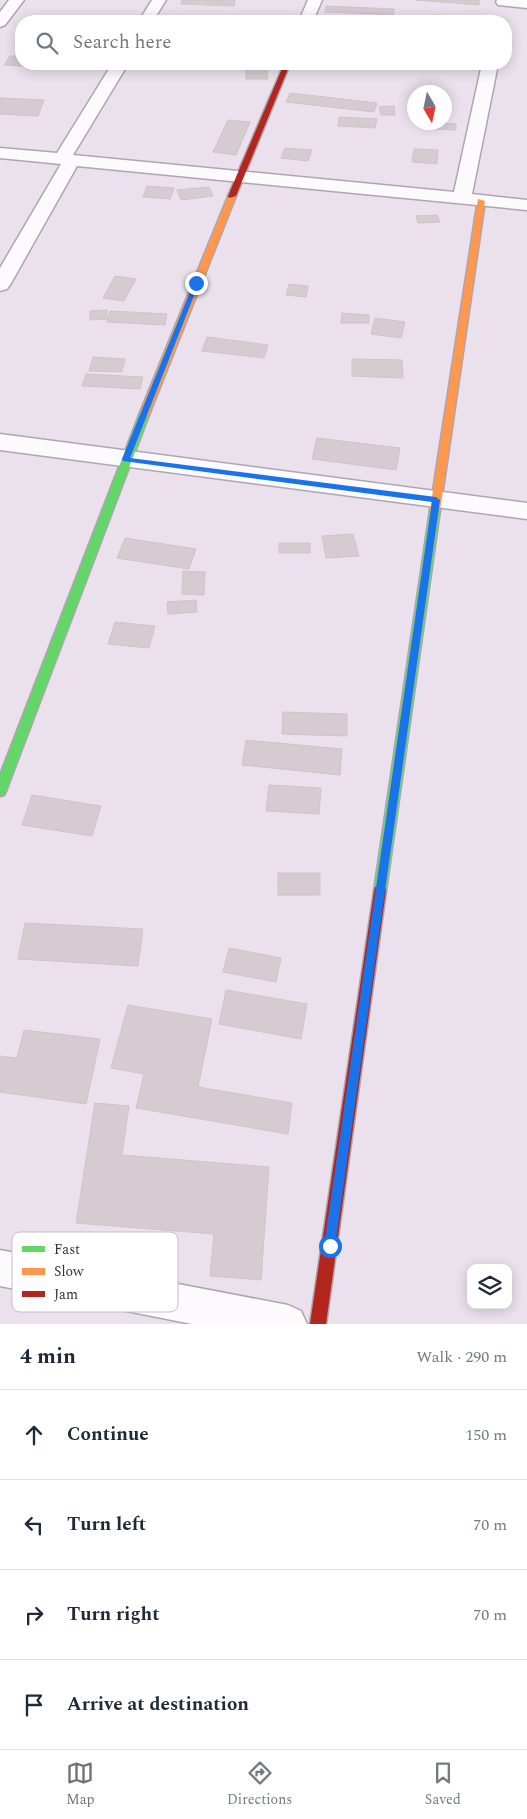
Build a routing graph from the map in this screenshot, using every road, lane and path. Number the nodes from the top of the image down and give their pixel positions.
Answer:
1 (17, 0) edge
2 (159, 0) edge
3 (315, 0) edge
4 (503, 4) edge
5 (527, 4) edge
6 (150, 15) edge
7 (309, 15) edge
8 (0, 22) edge
9 (117, 70) edge
10 (284, 70) edge
11 (489, 70) edge
12 (0, 153) edge
13 (67, 159) junction
14 (239, 177) junction
15 (462, 199) junction
16 (481, 201) junction
17 (527, 205) edge
18 (0, 285) edge
19 (0, 442) edge
20 (126, 459) junction
21 (436, 500) junction
22 (527, 511) edge
23 (0, 791) edge
24 (178, 1303) edge
25 (288, 1324) edge
26 (318, 1324) edge

1 - 8 street
2 - 6 street
3 - 7 street
4 - 5 street
9 - 13 street
10 - 14 street
11 - 15 street
12 - 13 street
13 - 14 street
13 - 18 street
14 - 15 street
14 - 20 street
15 - 16 street
16 - 17 street
16 - 21 street
19 - 20 street
20 - 21 street
20 - 23 street
21 - 22 street
21 - 26 street
24 - 25 street

